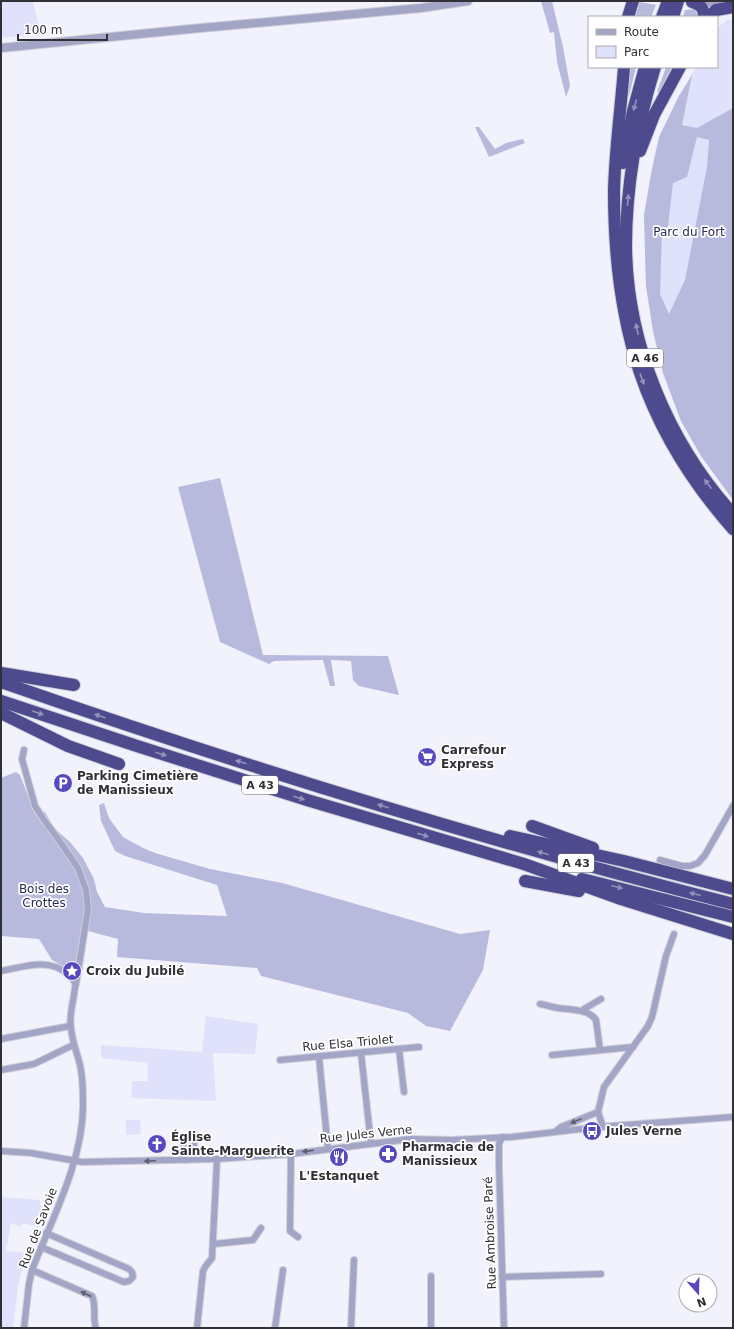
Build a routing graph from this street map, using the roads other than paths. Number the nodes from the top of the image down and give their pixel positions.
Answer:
1 (468, 1) edge
2 (620, 1) edge
3 (633, 1) edge
4 (668, 1) edge
5 (678, 1) edge
6 (688, 1) edge
7 (692, 2) edge
8 (419, 5) edge
9 (733, 5) edge
10 (668, 15) edge
11 (628, 16) edge
12 (704, 16) edge
13 (710, 16) edge
14 (1, 48) edge
15 (624, 68) edge
16 (645, 68) edge
17 (655, 68) edge
18 (679, 68) edge
19 (630, 179) junction
20 (618, 259) junction
21 (733, 514) edge
22 (733, 529) edge
23 (1, 673) edge
24 (1, 682) edge
25 (74, 685) dead end
26 (1, 700) edge
27 (1, 713) edge
28 (24, 750) dead end
29 (119, 764) dead end
30 (733, 806) edge
31 (420, 817) junction
32 (532, 826) dead end
33 (524, 864) junction
34 (656, 864) junction
35 (525, 881) dead end
36 (733, 888) edge
37 (621, 899) junction
38 (733, 904) edge
39 (733, 917) edge
40 (674, 934) dead end
41 (733, 934) edge
42 (1, 971) edge
43 (76, 984) junction
44 (601, 999) dead end
45 (540, 1004) dead end
46 (583, 1012) junction
47 (70, 1026) junction
48 (1, 1039) edge
49 (73, 1045) junction
50 (419, 1047) dead end
51 (633, 1047) junction
52 (399, 1049) junction
53 (600, 1050) junction
54 (361, 1053) junction
55 (552, 1055) dead end
56 (319, 1057) junction
57 (280, 1060) dead end
58 (1, 1070) edge
59 (404, 1092) dead end
60 (598, 1112) junction
61 (733, 1117) edge
62 (603, 1127) junction
63 (556, 1132) junction
64 (502, 1137) junction
65 (371, 1144) junction
66 (328, 1149) junction
67 (1, 1150) edge
68 (291, 1154) junction
69 (194, 1159) junction
70 (217, 1159) junction
71 (74, 1160) junction
72 (184, 1160) junction
73 (261, 1228) dead end
74 (46, 1233) junction
75 (298, 1237) dead end
76 (213, 1244) junction
77 (41, 1247) junction
78 (354, 1260) dead end
79 (32, 1270) junction
80 (283, 1270) dead end
81 (600, 1274) dead end
82 (431, 1276) dead end
83 (502, 1277) junction
84 (24, 1328) edge
85 (96, 1328) edge
86 (198, 1328) edge
87 (275, 1328) edge
88 (351, 1328) edge
89 (431, 1328) edge
90 (504, 1328) edge

1 - 8 street
2 - 11 highway
3 - 11 highway
4 - 10 highway
5 - 10 highway
6 - 7 street
7 - 9 street
7 - 12 highway
8 - 14 street
9 - 13 highway
15 - 20 highway
16 -> 20 highway, A 46
17 - 19 highway, A 46
18 - 19 highway
21 -> 19 highway, A 46
20 -> 22 highway, A 46
23 - 25 highway
31 -> 24 highway, A 43
26 -> 33 highway, A 43
27 - 29 highway
28 - 43 street, Rue de Savoie
30 - 34 street
31 - 34 highway
38 -> 31 highway, A 43
32 - 34 highway
33 - 37 highway
33 -> 39 highway, A 43
34 - 36 highway
35 - 37 highway
37 - 41 highway
40 - 51 street
42 - 43 street
43 - 47 street, Rue de Savoie
44 - 46 street
45 - 46 street
46 - 53 street
47 - 48 street
47 - 49 street, Rue de Savoie
49 - 58 street
49 - 71 street, Rue de Savoie
50 - 52 street, Rue Elsa Triolet
51 - 53 street
51 - 60 street
52 - 54 street, Rue Elsa Triolet
52 - 59 street
53 - 55 street
54 - 56 street, Rue Elsa Triolet
54 - 65 street
56 - 57 street, Rue Elsa Triolet
56 - 66 street
60 - 62 street
60 -> 63 street
61 - 62 street, Rue Jules Verne
62 - 63 street, Rue Jules Verne
63 - 64 street, Rue Jules Verne
64 - 65 street, Rue Jules Verne
64 - 83 street, Rue Ambroise Paré
65 - 66 street, Rue Jules Verne
66 -> 68 street, Rue Jules Verne
67 - 71 street, Rue Jules Verne
68 - 70 street, Rue Jules Verne
68 - 75 street
69 - 70 street, Rue Jules Verne
69 - 72 street, Rue Jules Verne
69 - 72 street
70 - 76 street
72 -> 71 street, Rue Jules Verne
71 - 74 street, Rue de Savoie
73 - 76 street
74 - 77 street, Rue de Savoie
74 - 77 street
76 - 86 street
77 - 79 street, Rue de Savoie
78 - 88 street
79 - 84 street, Rue de Savoie
85 -> 79 street
80 - 87 street
81 - 83 street
82 - 89 street
83 - 90 street, Rue Ambroise Paré

